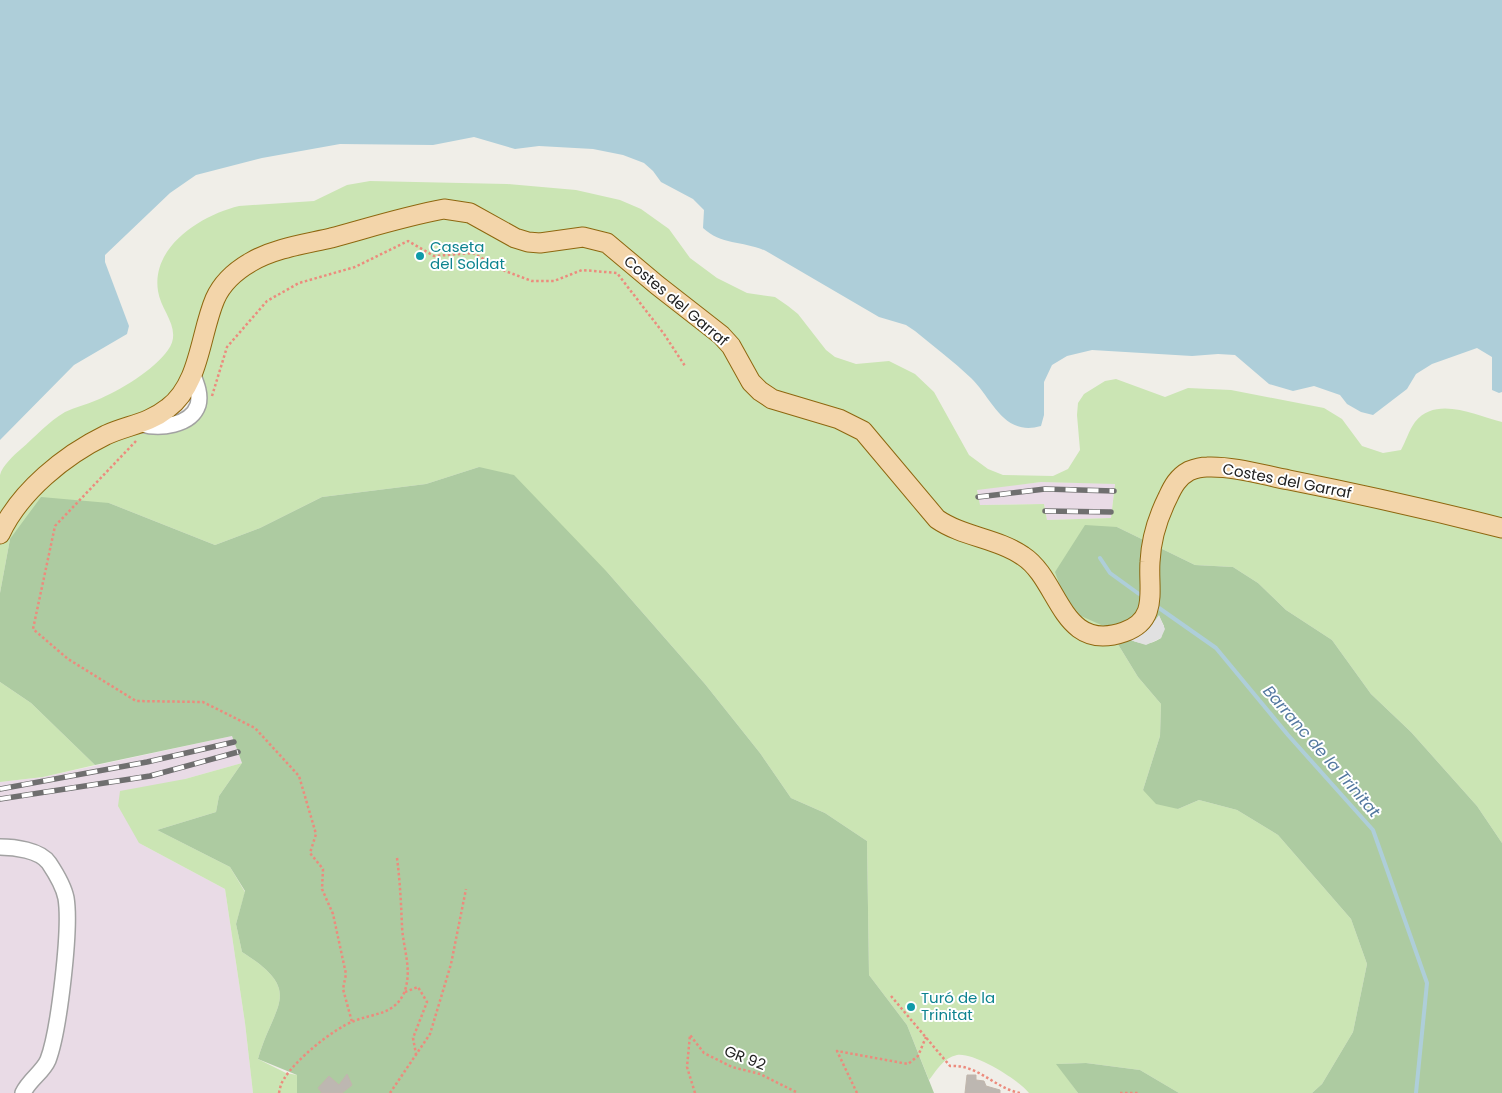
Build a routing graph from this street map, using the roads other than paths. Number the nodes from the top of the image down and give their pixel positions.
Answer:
1 (1502, 528) edge
2 (0, 534) edge
3 (0, 847) edge
4 (23, 1093) edge

1 - 2 main road, Costes del Garraf
3 - 4 lane

